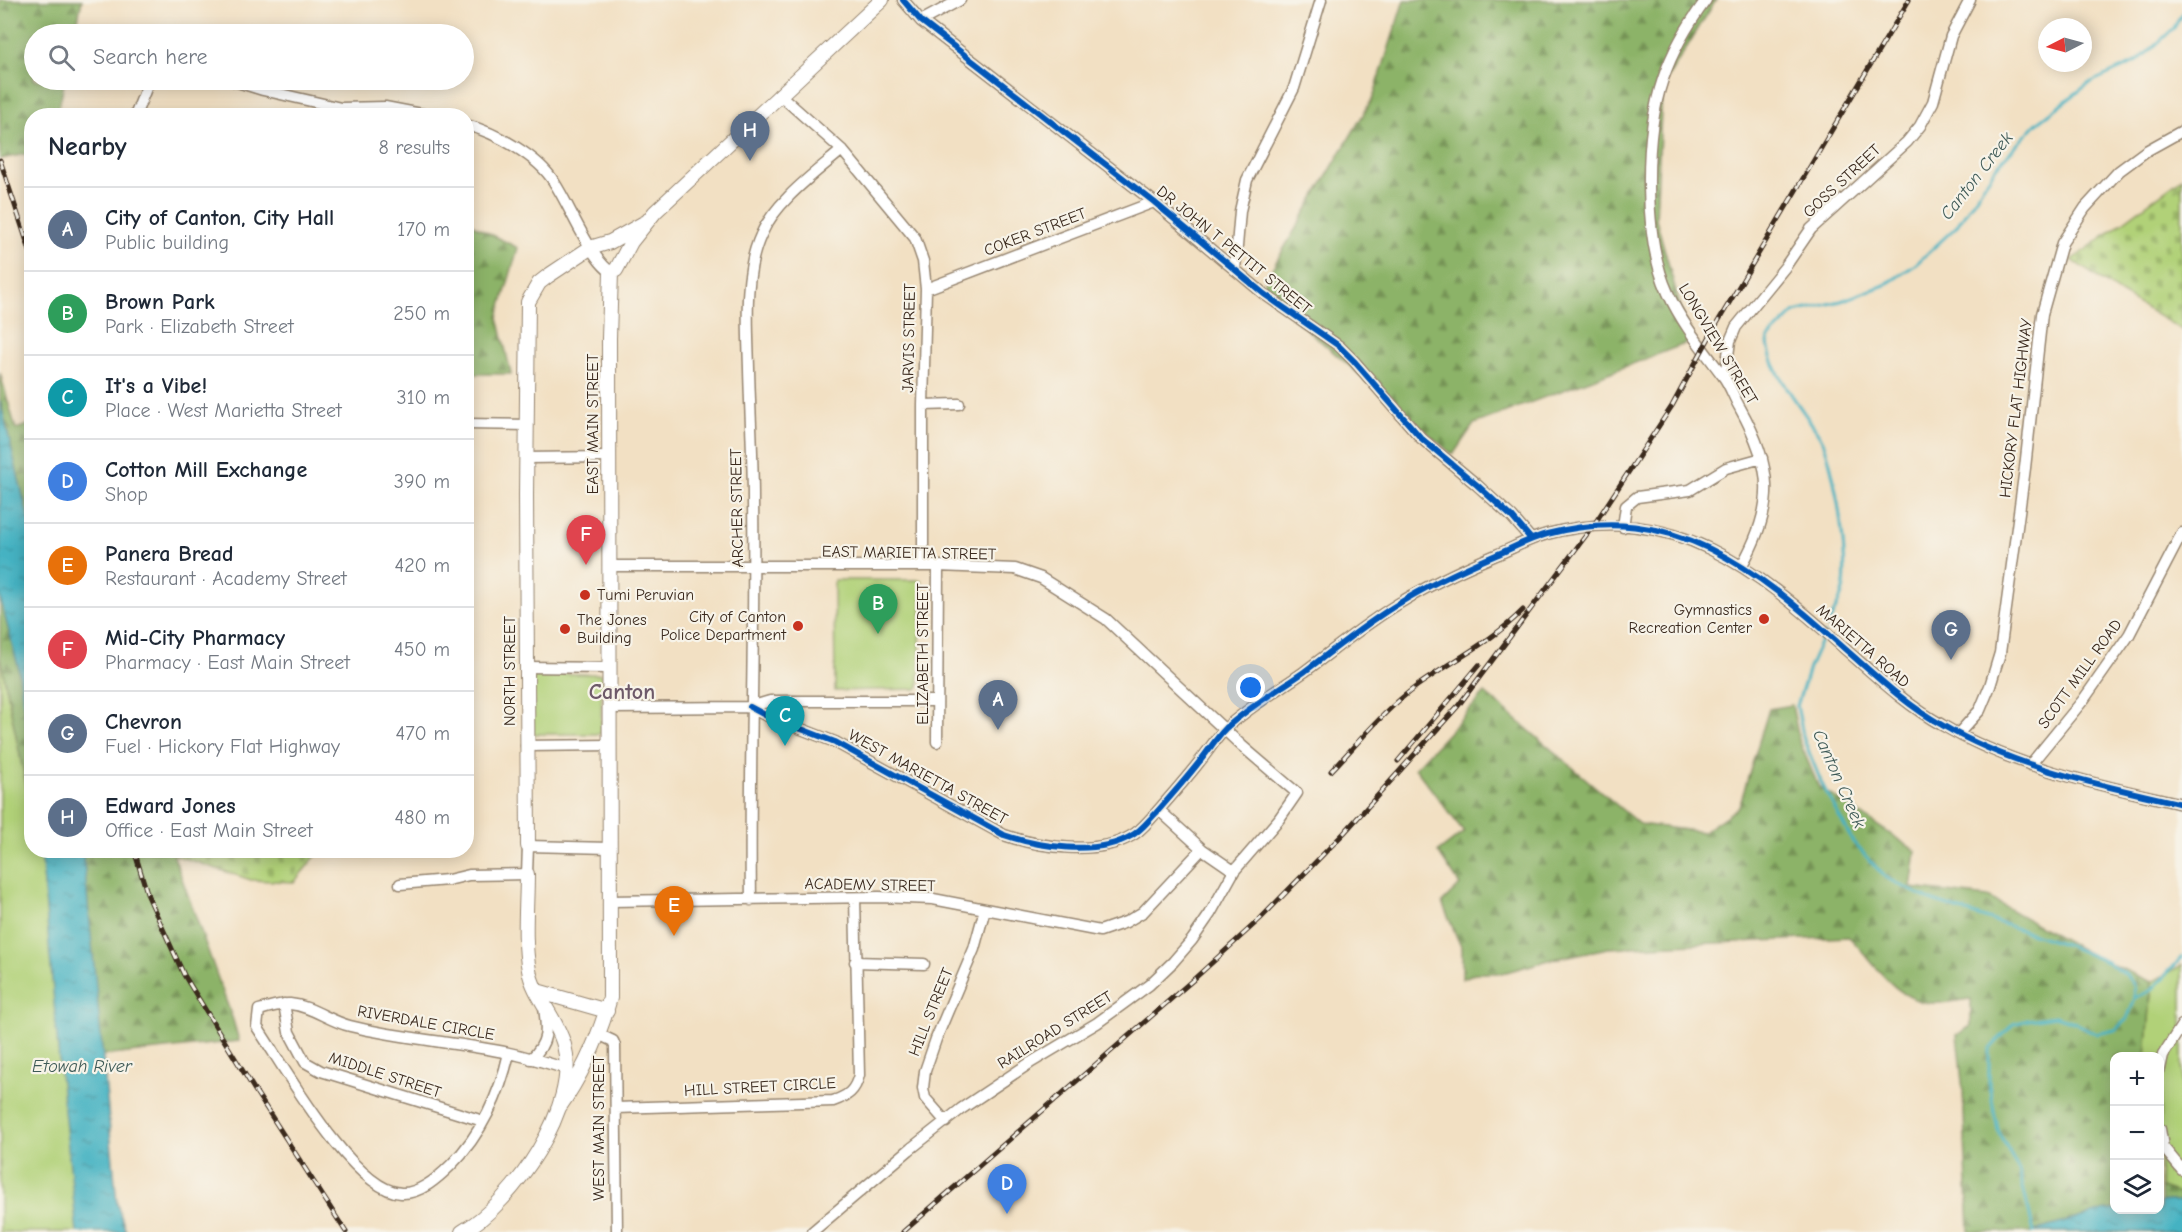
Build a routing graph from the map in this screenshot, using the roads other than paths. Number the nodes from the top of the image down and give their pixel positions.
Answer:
1 (882, 0) edge
2 (903, 0) edge
3 (960, 0) edge
4 (1321, 0) edge
5 (1706, 0) edge
6 (1970, 0) edge
7 (921, 21) junction
8 (145, 90) edge
9 (263, 90) edge
10 (779, 94) junction
11 (138, 108) edge
12 (328, 108) edge
13 (474, 127) edge
14 (2182, 131) edge
15 (842, 150) junction
16 (1154, 202) junction
17 (645, 222) junction
18 (590, 249) junction
19 (1235, 270) junction
20 (611, 272) junction
21 (926, 289) junction
22 (1725, 377) junction
23 (959, 404) dead end
24 (923, 405) junction
25 (474, 424) edge
26 (527, 425) junction
27 (610, 457) junction
28 (526, 458) junction
29 (1762, 458) junction
30 (1623, 527) junction
31 (2182, 533) edge
32 (1531, 539) junction
33 (1742, 565) junction
34 (609, 566) junction
35 (923, 566) junction
36 (938, 566) junction
37 (754, 567) junction
38 (526, 668) junction
39 (609, 668) junction
40 (937, 701) junction
41 (750, 707) junction
42 (609, 708) junction
43 (1224, 730) junction
44 (1959, 733) junction
45 (938, 742) dead end
46 (610, 745) junction
47 (526, 746) junction
48 (2030, 765) junction
49 (2182, 804) edge
50 (1159, 810) junction
51 (528, 846) junction
52 (609, 848) junction
53 (1202, 849) junction
54 (1234, 871) junction
55 (527, 874) junction
56 (400, 884) dead end
57 (855, 898) junction
58 (751, 900) junction
59 (610, 901) junction
60 (985, 909) junction
61 (855, 962) junction
62 (924, 964) dead end
63 (540, 996) junction
64 (284, 1004) junction
65 (607, 1011) junction
66 (2182, 1024) edge
67 (598, 1034) junction
68 (508, 1053) junction
69 (2164, 1053) edge
70 (531, 1059) junction
71 (567, 1069) junction
72 (616, 1108) junction
73 (558, 1109) junction
74 (483, 1121) junction
75 (946, 1122) junction
76 (2164, 1148) edge
77 (2182, 1170) edge
78 (462, 1232) edge
79 (616, 1232) edge
80 (813, 1232) edge

1 - 10 main road
2 - 7 street, DR JOHN T PETTIT STREET
3 - 7 street
4 - 19 street
5 - 22 street, LONGVIEW STREET
6 - 22 street, GOSS STREET
7 - 16 street, DR JOHN T PETTIT STREET
8 - 11 street
9 - 12 street
10 - 15 street, JARVIS STREET
10 - 17 main road
13 - 18 street
14 - 44 street, HICKORY FLAT HIGHWAY
15 - 21 street, JARVIS STREET
15 - 37 street, ARCHER STREET
16 - 19 street, DR JOHN T PETTIT STREET
16 - 21 street, COKER STREET
17 - 18 main road
17 - 20 main road
18 - 20 street
18 - 26 main road, NORTH STREET
19 - 32 street, DR JOHN T PETTIT STREET
20 - 27 main road, EAST MAIN STREET
21 - 24 street, JARVIS STREET
22 - 29 street, LONGVIEW STREET
23 - 24 street
24 - 35 street, JARVIS STREET
25 - 26 street
26 - 28 main road, NORTH STREET
27 - 28 street
27 - 34 main road, EAST MAIN STREET
28 - 38 main road, NORTH STREET
29 - 30 street
29 - 33 street, LONGVIEW STREET
30 - 32 street, MARIETTA ROAD
30 - 33 street, MARIETTA ROAD
31 - 48 street, SCOTT MILL ROAD
32 - 43 street, WEST MARIETTA STREET
33 - 44 street, MARIETTA ROAD
34 - 37 street, EAST MARIETTA STREET
34 - 39 main road, EAST MAIN STREET
35 - 36 street, EAST MARIETTA STREET
35 - 37 street, EAST MARIETTA STREET
36 - 40 street, ELIZABETH STREET
36 - 43 street, EAST MARIETTA STREET
37 - 41 street, ARCHER STREET
38 - 39 street
38 - 47 main road, NORTH STREET
39 - 42 main road, EAST MAIN STREET
40 - 41 street
40 - 45 street, ELIZABETH STREET
41 - 42 street
41 - 50 street, WEST MARIETTA STREET
41 - 58 street, ARCHER STREET
42 - 46 main road, EAST MAIN STREET
43 - 50 street, WEST MARIETTA STREET
43 - 54 street, RAILROAD STREET
44 - 48 street, MARIETTA ROAD
46 - 47 street
46 - 52 main road, EAST MAIN STREET
47 - 51 main road, NORTH STREET
48 - 49 street, MARIETTA ROAD
50 - 53 street
51 - 52 street
51 - 55 street, NORTH STREET
52 - 59 main road, EAST MAIN STREET
53 - 54 street
53 - 60 street, ACADEMY STREET
54 - 75 street, RAILROAD STREET
55 - 56 street
55 - 63 main road, NORTH STREET
57 - 58 street, ACADEMY STREET
57 - 60 street, ACADEMY STREET
57 - 61 street, HILL STREET CIRCLE
58 - 59 street, ACADEMY STREET
59 - 65 main road, WEST MAIN STREET
60 - 75 street, HILL STREET
61 - 62 street
61 - 72 street, HILL STREET CIRCLE
63 - 65 main road
63 - 70 street
63 - 71 main road, NORTH STREET
64 - 68 street, RIVERDALE CIRCLE
64 - 74 street, MIDDLE STREET
64 - 74 street, RIVERDALE CIRCLE
65 - 67 main road, WEST MAIN STREET
66 - 69 street
67 - 72 street, WEST MAIN STREET
67 - 73 main road, WEST MAIN STREET
68 - 70 street
68 - 74 street, RIVERDALE CIRCLE
70 - 71 street
71 - 73 main road, NORTH STREET
72 - 79 street, WEST MAIN STREET
73 - 78 main road
75 - 80 street, RAILROAD STREET
76 - 77 street

